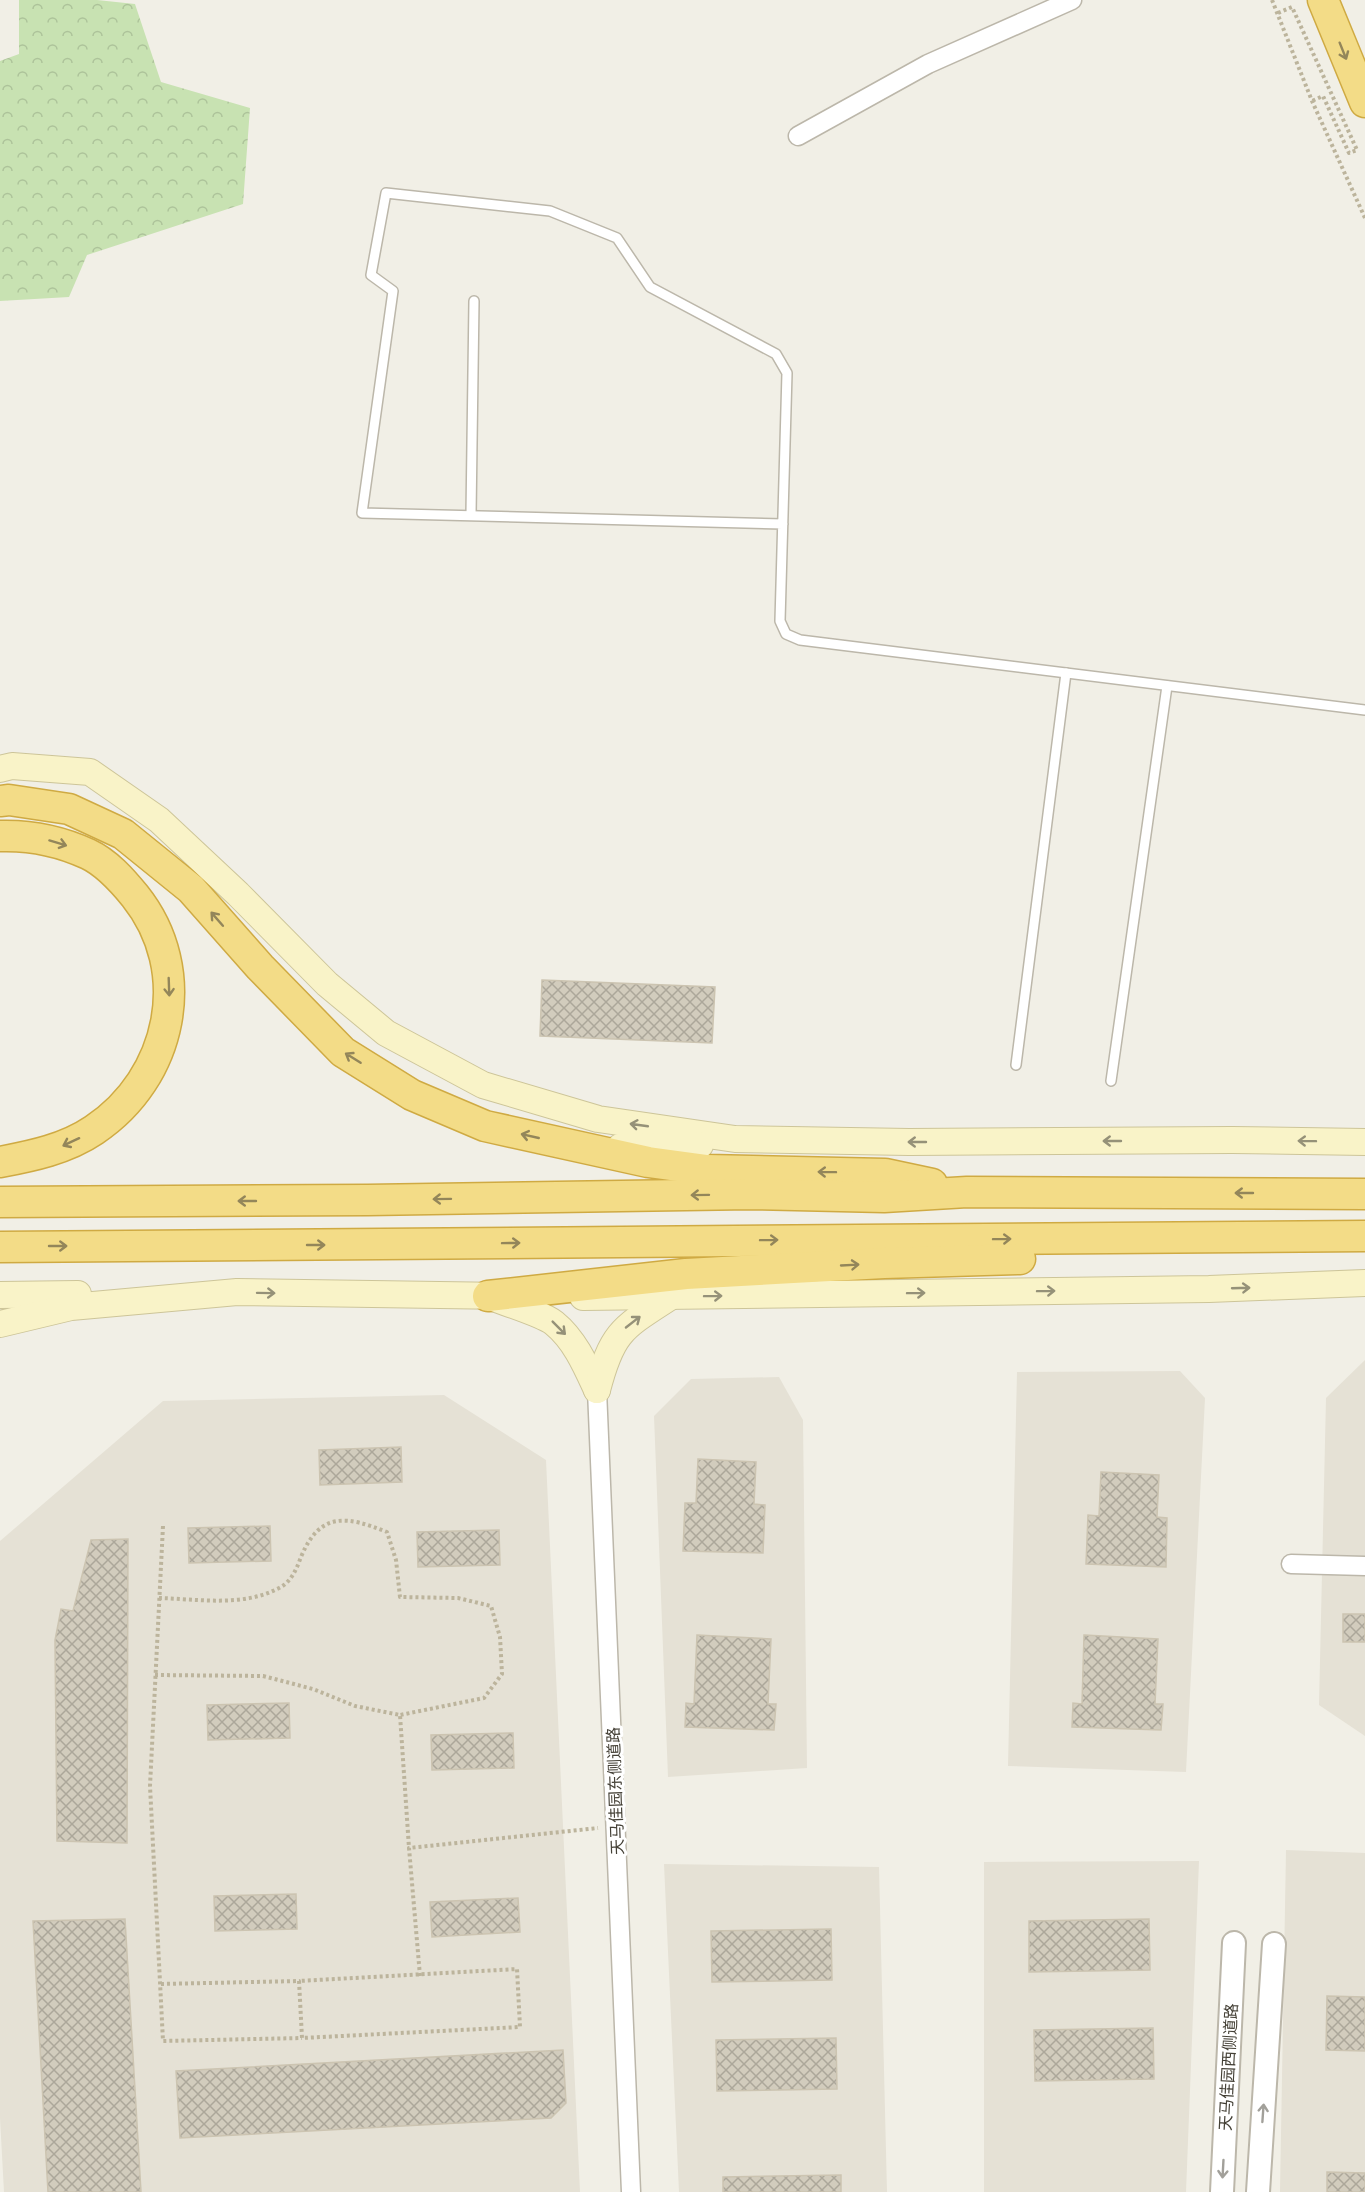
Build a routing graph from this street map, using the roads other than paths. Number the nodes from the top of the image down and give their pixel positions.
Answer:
1 (1072, 0) edge
2 (1323, 0) edge
3 (1365, 102) edge
4 (798, 136) dead end
5 (474, 301) dead end
6 (471, 515) junction
7 (783, 524) junction
8 (1066, 673) junction
9 (1167, 686) junction
10 (1365, 710) edge
11 (0, 769) edge
12 (0, 801) edge
13 (0, 836) edge
14 (1016, 1065) dead end
15 (1111, 1081) dead end
16 (778, 1140) junction
17 (1365, 1142) edge
18 (575, 1147) junction
19 (0, 1162) edge
20 (885, 1185) junction
21 (1365, 1194) edge
22 (0, 1202) edge
23 (1365, 1236) edge
24 (1365, 1242) edge
25 (0, 1246) edge
26 (1365, 1283) edge
27 (678, 1285) junction
28 (237, 1293) junction
29 (0, 1295) edge
30 (488, 1296) junction
31 (0, 1324) edge
32 (597, 1390) junction
33 (1291, 1563) dead end
34 (1365, 1566) edge
35 (1234, 1943) dead end
36 (1274, 1944) dead end
37 (631, 2192) edge
38 (1222, 2192) edge
39 (1258, 2192) edge

1 - 4 street
2 -> 3 highway
5 - 6 lane
6 - 7 lane
6 - 7 lane
7 - 8 lane
8 - 9 lane
8 - 14 lane
9 - 10 lane
9 - 15 lane
16 -> 11 main road
18 -> 12 highway
13 -> 19 highway
17 -> 16 main road
16 - 18 main road
20 -> 18 highway
21 -> 20 highway
20 -> 22 highway
25 -> 23 highway
27 -> 24 highway
27 -> 26 main road
27 - 30 highway
32 -> 27 main road
28 - 29 main road
28 -> 30 main road
28 - 31 main road
30 -> 32 main road
32 - 37 street, 天马佳园东侧道路
33 - 34 street
35 -> 38 street, 天马佳园西侧道路
39 -> 36 street

